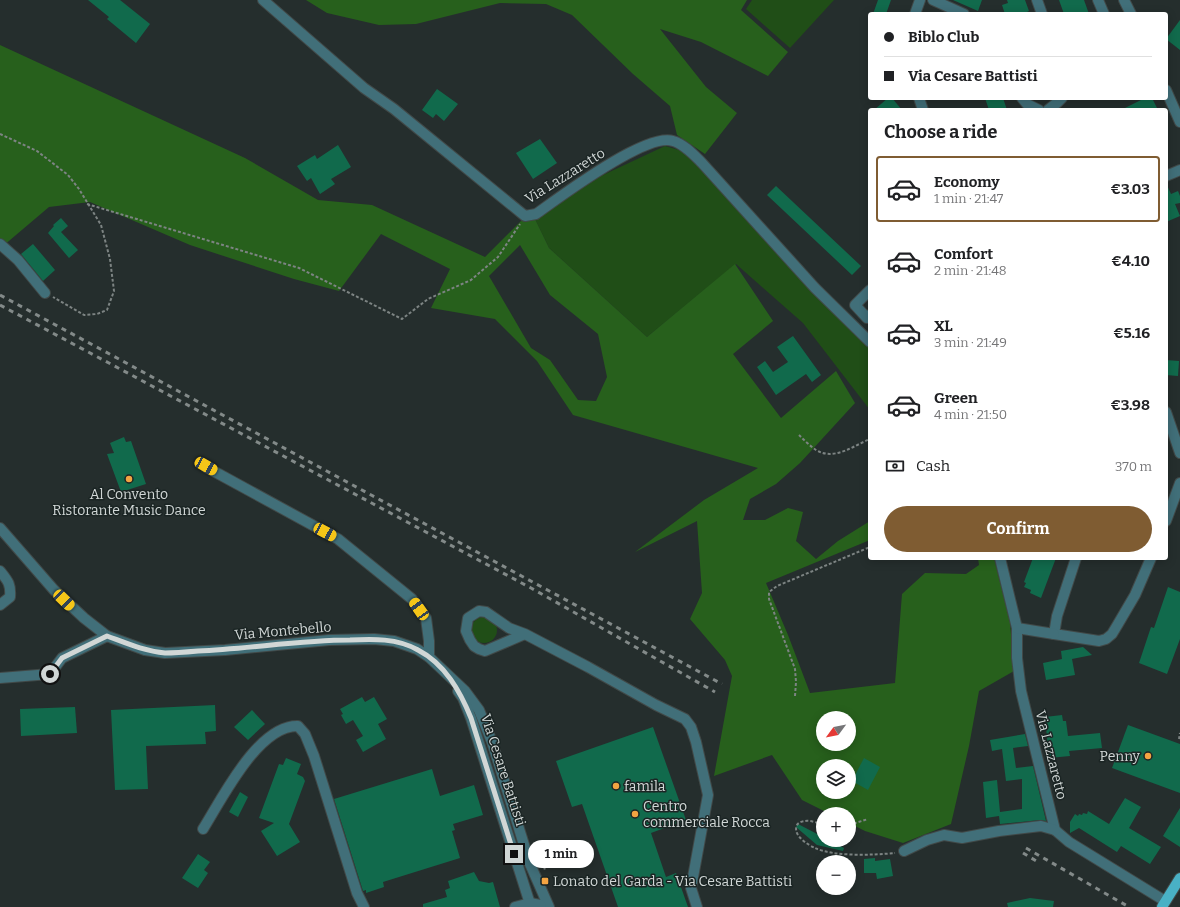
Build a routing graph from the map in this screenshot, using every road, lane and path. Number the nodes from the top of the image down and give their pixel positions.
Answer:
1 (263, 0) edge
2 (920, 0) edge
3 (933, 0) edge
4 (1037, 0) edge
5 (1098, 0) edge
6 (1124, 0) edge
7 (916, 12) edge
8 (960, 12) edge
9 (1041, 12) edge
10 (1103, 12) edge
11 (1129, 12) edge
12 (1168, 94) edge
13 (1024, 100) edge
14 (1060, 100) edge
15 (1035, 108) edge
16 (1050, 108) edge
17 (1179, 116) edge
18 (0, 134) edge
19 (1180, 170) edge
20 (1168, 175) edge
21 (87, 204) junction
22 (525, 216) junction
23 (0, 244) edge
24 (868, 292) edge
25 (45, 293) joint
26 (868, 318) edge
27 (868, 340) edge
28 (1168, 418) edge
29 (799, 435) dead end
30 (868, 440) edge
31 (1180, 454) edge
32 (206, 466) dead end
33 (1180, 483) edge
34 (1168, 516) edge
35 (0, 528) edge
36 (868, 548) edge
37 (1000, 560) edge
38 (1075, 560) edge
39 (1151, 560) edge
40 (0, 570) edge
41 (0, 605) edge
42 (1017, 628) junction
43 (525, 634) junction
44 (1054, 634) junction
45 (107, 636) junction
46 (429, 656) junction
47 (444, 669) junction
48 (0, 678) edge
49 (794, 696) dead end
50 (1180, 733) edge
51 (1179, 739) dead end
52 (868, 820) dead end
53 (816, 823) edge
54 (856, 823) edge
55 (203, 829) dead end
56 (1055, 830) junction
57 (904, 851) joint
58 (1180, 878) edge
59 (530, 905) edge
60 (1163, 905) edge
61 (364, 907) edge
62 (515, 907) edge
63 (541, 907) edge
64 (549, 907) edge
65 (697, 907) edge

1 - 22 street, Via Lazzaretto
2 - 7 street
3 - 8 street
4 - 9 street
5 - 10 street
6 - 11 street
12 - 17 street
13 - 15 street
14 - 16 street
18 - 21 path
19 - 20 street
21 - 22 path
21 - 25 path
22 - 27 street, Via Lazzaretto
23 - 25 street
24 - 26 street
28 - 31 street
29 - 30 path
32 - 46 street
33 - 34 street
35 - 45 street, Via Montebello
36 - 49 path
37 - 42 street, Via Lazzaretto
38 - 44 street
39 - 44 street
40 - 41 street
42 - 44 street
42 - 56 street, Via Lazzaretto
43 - 43 street
43 - 65 street
45 - 46 street, Via Montebello
45 - 48 street
46 - 47 street, Via Montebello
47 - 59 street, Via Cesare Battisti
47 - 64 street, Via Cesare Battisti
50 - 51 path
52 - 54 path
53 - 57 path
55 - 61 street
56 - 57 street
56 - 60 street
58 - 60 main road
59 - 62 street
59 - 63 street

